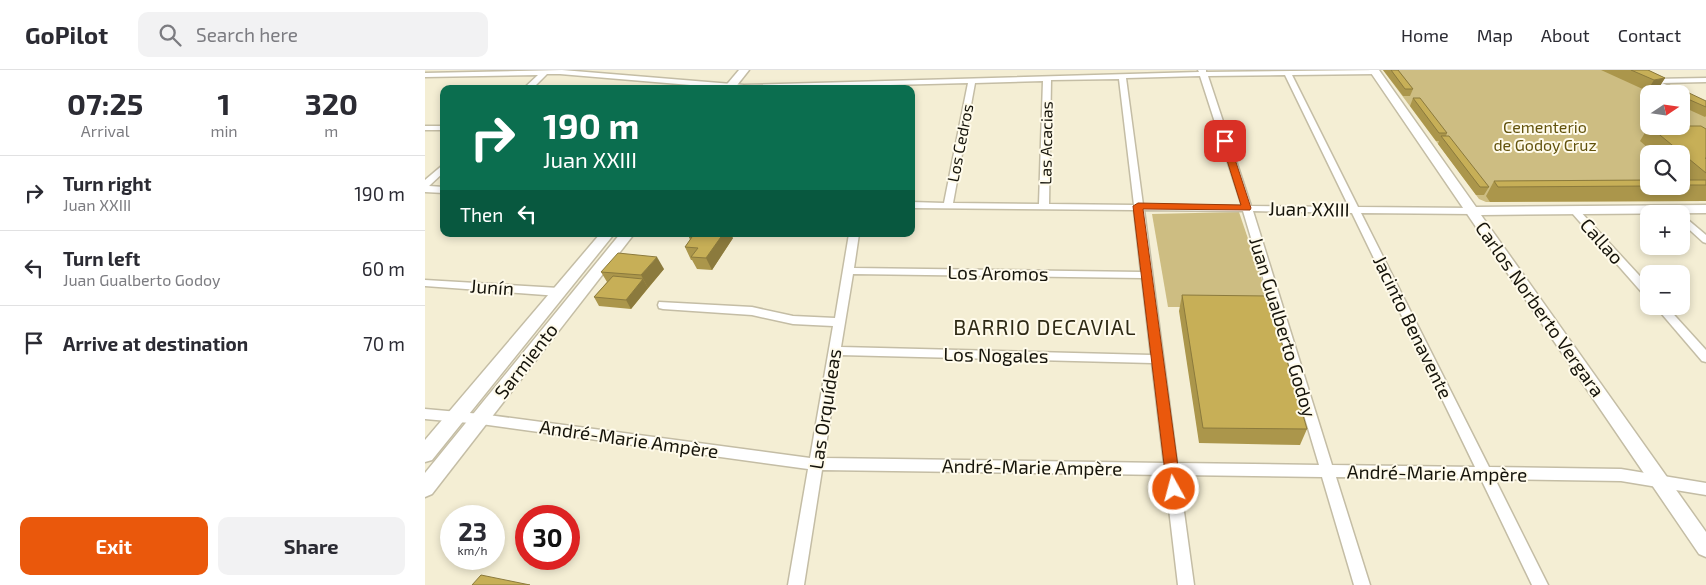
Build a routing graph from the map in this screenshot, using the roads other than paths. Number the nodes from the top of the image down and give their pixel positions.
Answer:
1 (1628, 70) edge
2 (1645, 70) edge
3 (1375, 71) edge
4 (545, 72) junction
5 (1203, 72) edge
6 (1287, 72) edge
7 (748, 73) edge
8 (425, 75) edge
9 (1122, 76) junction
10 (1047, 79) junction
11 (1662, 80) junction
12 (1706, 80) edge
13 (972, 81) junction
14 (1652, 81) junction
15 (531, 85) edge
16 (694, 85) edge
17 (733, 85) edge
18 (744, 85) edge
19 (909, 85) edge
20 (1661, 85) edge
21 (425, 128) edge
22 (440, 128) edge
23 (440, 171) edge
24 (425, 185) edge
25 (425, 189) edge
26 (440, 190) edge
27 (915, 205) edge
28 (948, 205) junction
29 (1138, 206) junction
30 (1044, 207) junction
31 (1247, 208) junction
32 (1706, 209) edge
33 (1356, 210) junction
34 (1472, 211) junction
35 (1575, 211) junction
36 (1690, 211) edge
37 (1640, 212) edge
38 (1690, 225) edge
39 (605, 237) edge
40 (625, 237) edge
41 (853, 237) edge
42 (1706, 240) edge
43 (847, 271) junction
44 (1148, 275) junction
45 (425, 283) edge
46 (1640, 283) edge
47 (559, 292) junction
48 (663, 305) dead end
49 (1668, 315) edge
50 (839, 322) junction
51 (834, 351) junction
52 (1706, 358) edge
53 (1157, 359) junction
54 (425, 414) edge
55 (456, 417) junction
56 (481, 419) junction
57 (425, 454) edge
58 (815, 464) junction
59 (1172, 470) junction
60 (1326, 471) junction
61 (1486, 474) junction
62 (1661, 482) junction
63 (425, 488) edge
64 (1706, 489) edge
65 (1706, 548) edge
66 (796, 585) edge
67 (1186, 585) edge
68 (1362, 585) edge
69 (1540, 585) edge

1 - 14 street
2 - 11 street
3 - 6 street
3 - 34 street, Carlos Norberto Vergara
4 - 8 street
4 - 15 street
4 - 16 street
5 - 6 street
5 - 9 street
5 - 31 street, Juan Gualberto Godoy
6 - 33 street, Jacinto Benavente
7 - 17 main road
7 - 18 main road
9 - 10 street
9 - 29 street
10 - 13 street
10 - 30 street, Las Acacias
11 - 12 street
11 - 14 street
13 - 19 street
13 - 28 street, Los Cedros
14 - 20 street
21 - 22 street
23 - 24 street
25 - 26 street
27 - 28 street, Juan XXIII
28 - 30 street, Juan XXIII
29 - 30 street, Juan XXIII
29 - 31 street, Juan XXIII
29 - 44 street
31 - 33 street, Juan XXIII
31 - 60 street, Juan Gualberto Godoy
32 - 36 street, Juan XXIII
33 - 34 street, Juan XXIII
33 - 61 street, Jacinto Benavente
34 - 35 street, Juan XXIII
34 - 62 street, Carlos Norberto Vergara
35 - 37 street, Juan XXIII
35 - 46 street, Callao
38 - 42 street
39 - 47 main road, Sarmiento
40 - 56 main road, Sarmiento
41 - 43 street, Las Orquídeas
43 - 44 street, Los Aromos
43 - 50 street, Las Orquídeas
44 - 53 street
45 - 47 street, Junín
47 - 55 main road, Sarmiento
48 - 50 street
49 - 52 street
50 - 51 street, Las Orquídeas
51 - 53 street, Los Nogales
51 - 58 street, Las Orquídeas
53 - 59 street
54 - 55 street, André-Marie Ampère
55 - 56 street, André-Marie Ampère
55 - 57 main road, Sarmiento
56 - 58 street, André-Marie Ampère
56 - 63 main road, Sarmiento
58 - 59 street, André-Marie Ampère
58 - 66 street, Las Orquídeas
59 - 60 street, André-Marie Ampère
59 - 67 street
60 - 61 street, André-Marie Ampère
60 - 68 street, Juan Gualberto Godoy
61 - 62 street, André-Marie Ampère
61 - 69 street, Jacinto Benavente
62 - 64 street, André-Marie Ampère
62 - 65 street, Carlos Norberto Vergara

